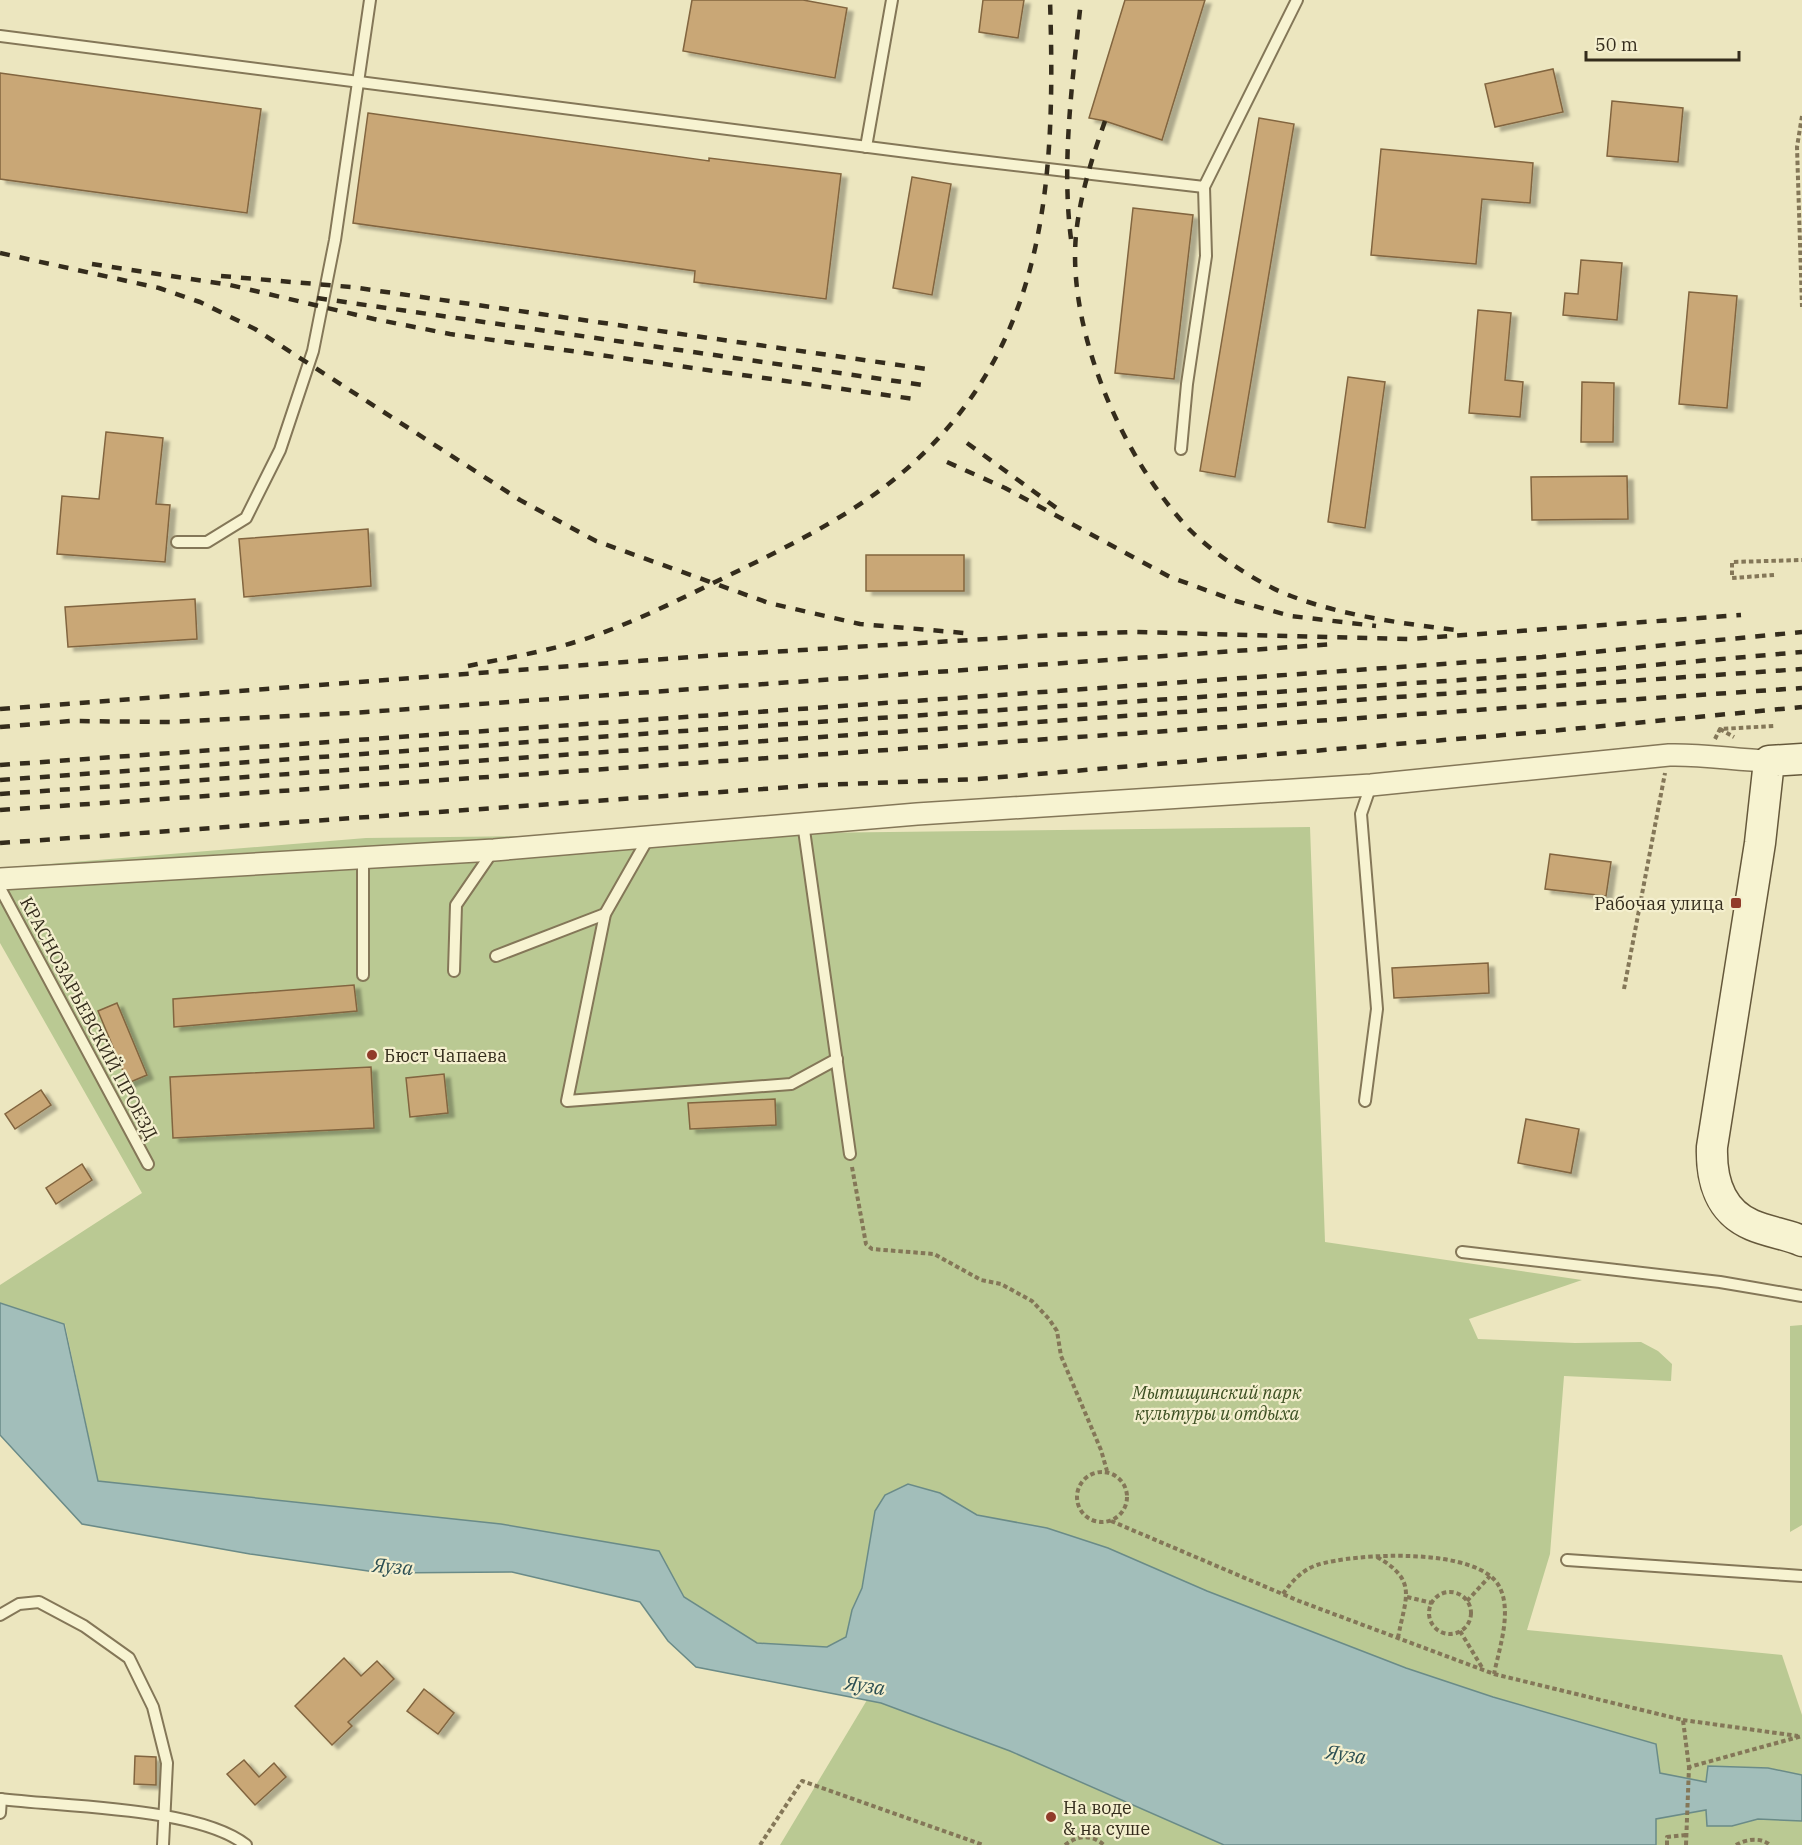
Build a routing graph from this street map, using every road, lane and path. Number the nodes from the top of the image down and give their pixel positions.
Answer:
1 (370, 0) edge
2 (892, 0) edge
3 (1297, 0) edge
4 (0, 36) edge
5 (360, 81) junction
6 (1802, 116) edge
7 (866, 147) junction
8 (1204, 187) junction
9 (1802, 307) edge
10 (1181, 449) dead end
11 (177, 542) dead end
12 (1802, 560) edge
13 (1774, 575) dead end
14 (1774, 726) dead end
15 (1733, 728) dead end
16 (1669, 755) junction
17 (1802, 759) edge
18 (1769, 761) junction
19 (1371, 785) junction
20 (803, 823) junction
21 (650, 835) junction
22 (494, 850) junction
23 (363, 859) junction
24 (0, 879) edge
25 (0, 888) edge
26 (605, 914) junction
27 (496, 956) dead end
28 (454, 971) dead end
29 (363, 975) dead end
30 (1624, 989) dead end
31 (837, 1059) junction
32 (1365, 1101) dead end
33 (850, 1154) joint
34 (148, 1164) dead end
35 (1802, 1220) edge
36 (1764, 1229) junction
37 (1802, 1241) edge
38 (1462, 1252) dead end
39 (1802, 1296) edge
40 (1107, 1471) junction
41 (1111, 1521) junction
42 (1376, 1557) junction
43 (1567, 1560) dead end
44 (1490, 1576) junction
45 (1802, 1576) edge
46 (1283, 1594) junction
47 (1407, 1597) junction
48 (1467, 1601) junction
49 (1432, 1603) junction
50 (0, 1616) edge
51 (1460, 1631) junction
52 (1398, 1638) junction
53 (1484, 1670) junction
54 (1494, 1674) junction
55 (1683, 1720) junction
56 (1802, 1736) edge
57 (1689, 1767) junction
58 (1, 1799) edge
59 (0, 1813) edge
60 (164, 1815) junction
61 (1686, 1835) junction
62 (163, 1845) edge
63 (246, 1845) edge
64 (760, 1845) edge
65 (983, 1845) edge
66 (1065, 1845) edge
67 (1104, 1845) edge
68 (1667, 1845) edge
69 (1686, 1845) edge
70 (1736, 1845) edge
71 (1770, 1845) edge

1 - 5 lane
2 - 7 lane
3 - 8 lane
4 - 5 lane
5 - 7 lane
5 - 11 lane
6 - 9 path
7 - 8 lane
8 - 10 lane
12 - 13 path
14 - 15 path
16 - 18 street
16 - 19 street
16 - 30 path
17 - 18 main road
18 - 36 main road
19 - 20 street
19 - 32 lane
20 - 21 street
20 - 31 lane
21 - 22 street
21 - 26 lane
22 - 23 street
22 - 28 lane
23 - 24 street
23 - 29 lane
25 - 34 lane, КРАСНОЗАРЬЕВСКИЙ ПРОЕЗД
26 - 27 lane
26 - 31 lane
31 - 33 lane
33 - 40 path
35 - 36 main road
36 - 37 main road
38 - 39 lane
40 - 41 path
40 - 41 path
41 - 46 path
42 - 44 path
42 - 46 path
42 - 47 path
43 - 45 lane
44 - 48 path
44 - 54 path
46 - 52 path
47 - 49 path
47 - 52 path
48 - 49 path
48 - 51 path
49 - 51 path
50 - 60 lane
51 - 53 path
52 - 53 path
53 - 54 path
54 - 55 path
55 - 56 path
55 - 57 path
56 - 57 path
57 - 61 path
58 - 59 lane
58 - 60 lane
60 - 62 lane
60 - 63 lane
61 - 68 path
61 - 69 path
64 - 65 path
66 - 67 path
70 - 71 path

